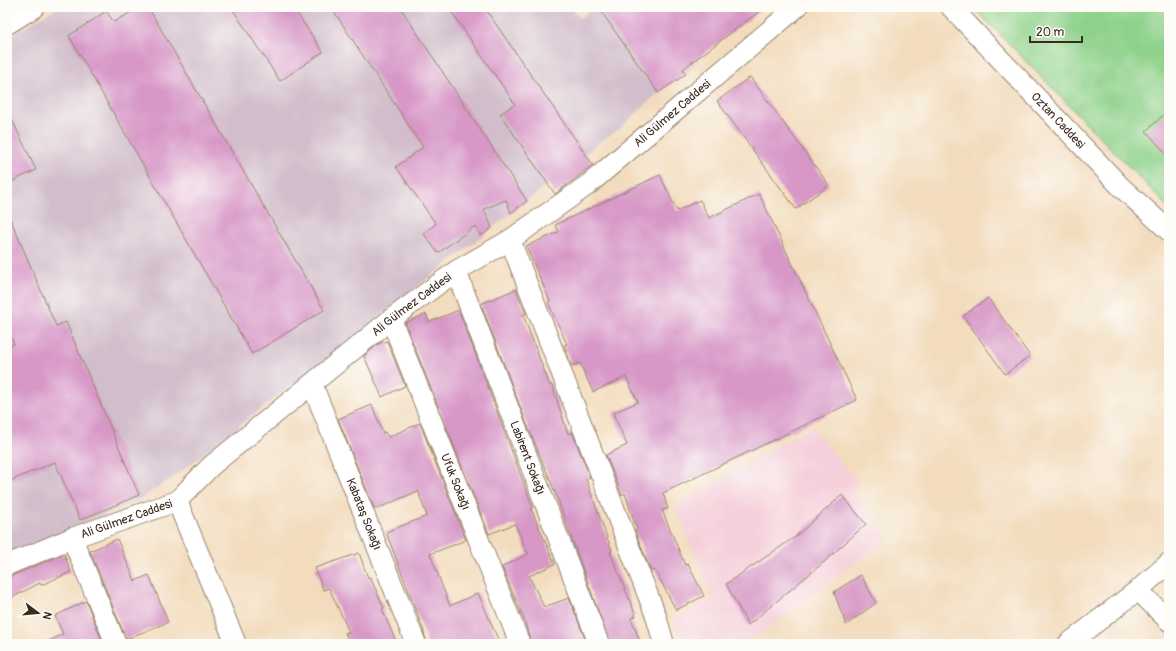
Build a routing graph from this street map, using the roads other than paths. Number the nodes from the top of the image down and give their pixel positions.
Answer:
1 (33, 7) edge
2 (797, 7) edge
3 (950, 7) edge
4 (7, 23) edge
5 (1169, 231) edge
6 (510, 240) junction
7 (456, 271) junction
8 (391, 319) junction
9 (312, 384) junction
10 (177, 501) junction
11 (72, 538) junction
12 (1169, 563) edge
13 (7, 566) edge
14 (1138, 590) junction
15 (1169, 621) edge
16 (116, 644) edge
17 (236, 644) edge
18 (416, 644) edge
19 (520, 644) edge
20 (599, 644) edge
21 (664, 644) edge
22 (1068, 644) edge

1 - 4 main road
2 - 6 street, Ali Gülmez Caddesi
3 - 5 street, Oztan Caddesi
6 - 7 street, Ali Gülmez Caddesi
6 - 21 street
7 - 8 street, Ali Gülmez Caddesi
7 - 20 street, Labirent Sokağı
8 - 9 street, Ali Gülmez Caddesi
8 - 19 street, Ufuk Sokağı
9 - 10 street, Ali Gülmez Caddesi
9 - 18 street, Kabataş Sokağı
10 - 11 street, Ali Gülmez Caddesi
10 - 17 street
11 - 13 street, Ali Gülmez Caddesi
11 - 16 street
12 - 14 street
14 - 15 street
14 - 22 street

